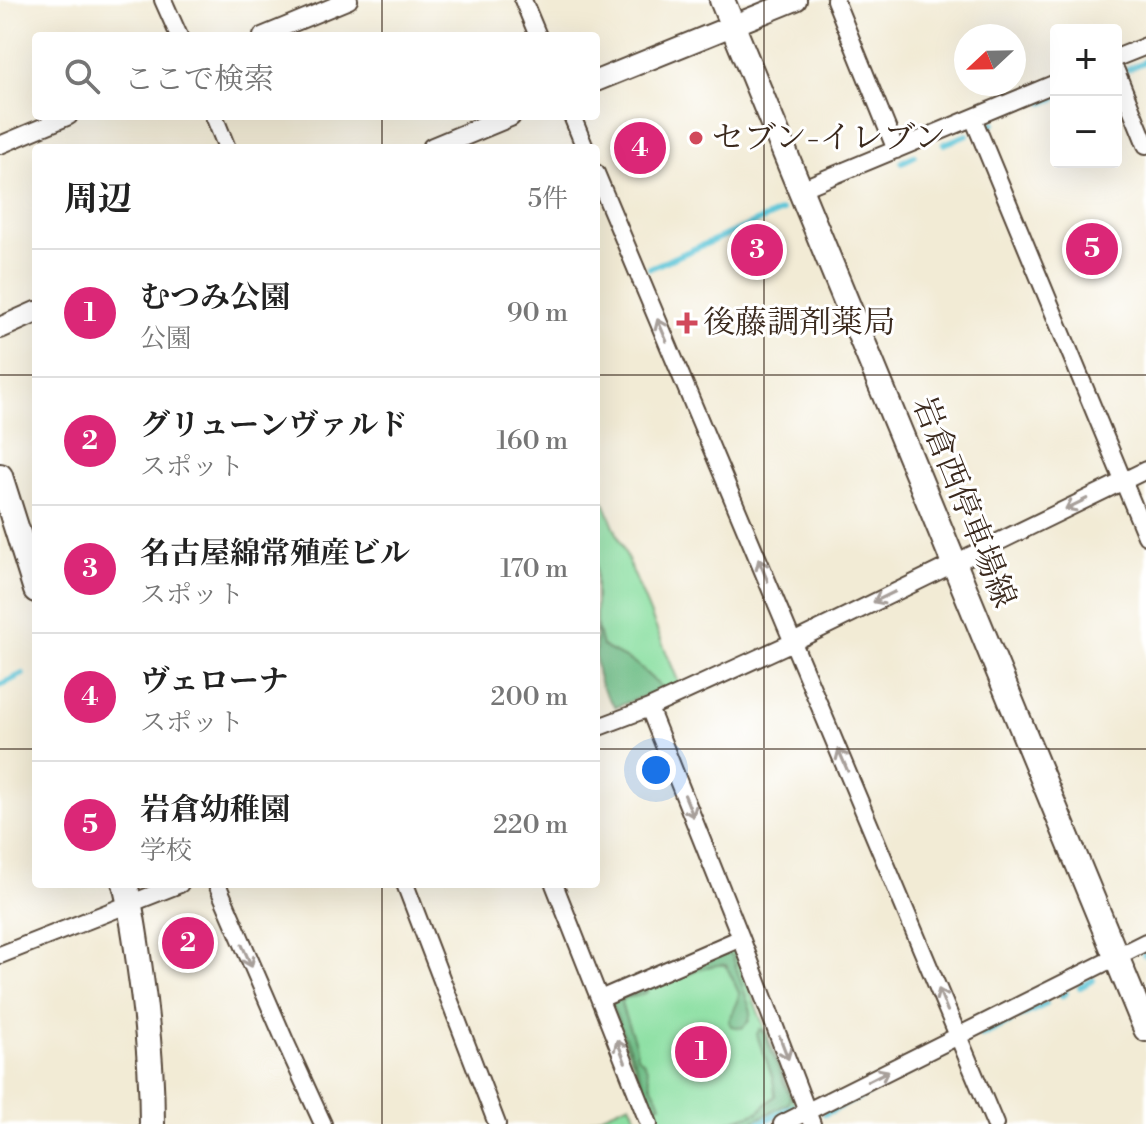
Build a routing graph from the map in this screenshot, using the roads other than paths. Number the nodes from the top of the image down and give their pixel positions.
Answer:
1 (163, 0) edge
2 (349, 0) edge
3 (523, 0) edge
4 (722, 0) edge
5 (796, 0) edge
6 (835, 0) edge
7 (733, 25) junction
8 (177, 32) edge
9 (272, 32) edge
10 (536, 32) edge
11 (1146, 46) edge
12 (1122, 56) edge
13 (600, 79) edge
14 (1050, 86) edge
15 (1122, 86) edge
16 (973, 118) junction
17 (59, 120) edge
18 (216, 120) edge
19 (500, 120) edge
20 (574, 120) edge
21 (225, 144) edge
22 (443, 144) edge
23 (583, 144) edge
24 (0, 145) edge
25 (1146, 145) edge
26 (896, 150) junction
27 (600, 183) edge
28 (801, 189) junction
29 (32, 314) edge
30 (0, 328) edge
31 (1146, 470) edge
32 (0, 478) edge
33 (1123, 481) junction
34 (1146, 536) edge
35 (955, 563) junction
36 (32, 578) edge
37 (793, 642) junction
38 (649, 708) junction
39 (600, 726) edge
40 (159, 888) edge
41 (219, 888) edge
42 (407, 888) edge
43 (556, 888) edge
44 (128, 894) edge
45 (741, 938) junction
46 (1146, 942) edge
47 (0, 955) edge
48 (1117, 957) junction
49 (600, 999) junction
50 (1146, 1029) edge
51 (957, 1035) junction
52 (810, 1118) edge
53 (152, 1124) edge
54 (323, 1124) edge
55 (497, 1124) edge
56 (649, 1124) edge
57 (782, 1124) edge
58 (995, 1124) edge

1 - 8 street
2 - 9 street
3 - 10 street
4 - 7 main road, 岩倉西停車場線
5 - 7 street
6 - 26 street
7 - 13 street
7 - 28 main road, 岩倉西停車場線
11 - 12 street
14 - 16 street
15 - 25 street
16 - 26 street
16 - 33 street
17 - 24 street
18 - 21 street
19 - 22 street
20 - 23 street
26 - 28 street
37 -> 27 street
28 - 35 main road, 岩倉西停車場線
29 - 30 street
31 - 33 street
32 - 36 main road
33 - 34 street
33 -> 35 street
35 -> 37 street
35 - 48 main road, 岩倉西停車場線
37 - 38 street
51 -> 37 street
38 - 39 street
38 -> 45 street
40 - 44 street
41 -> 54 street
42 - 55 street
43 - 49 street
44 - 47 street
44 - 53 main road
45 - 49 street
45 -> 52 street
46 - 48 street
48 - 50 main road, 岩倉西停車場線
48 - 51 street
56 -> 49 street
52 -> 51 street
51 - 58 street
52 - 57 street

